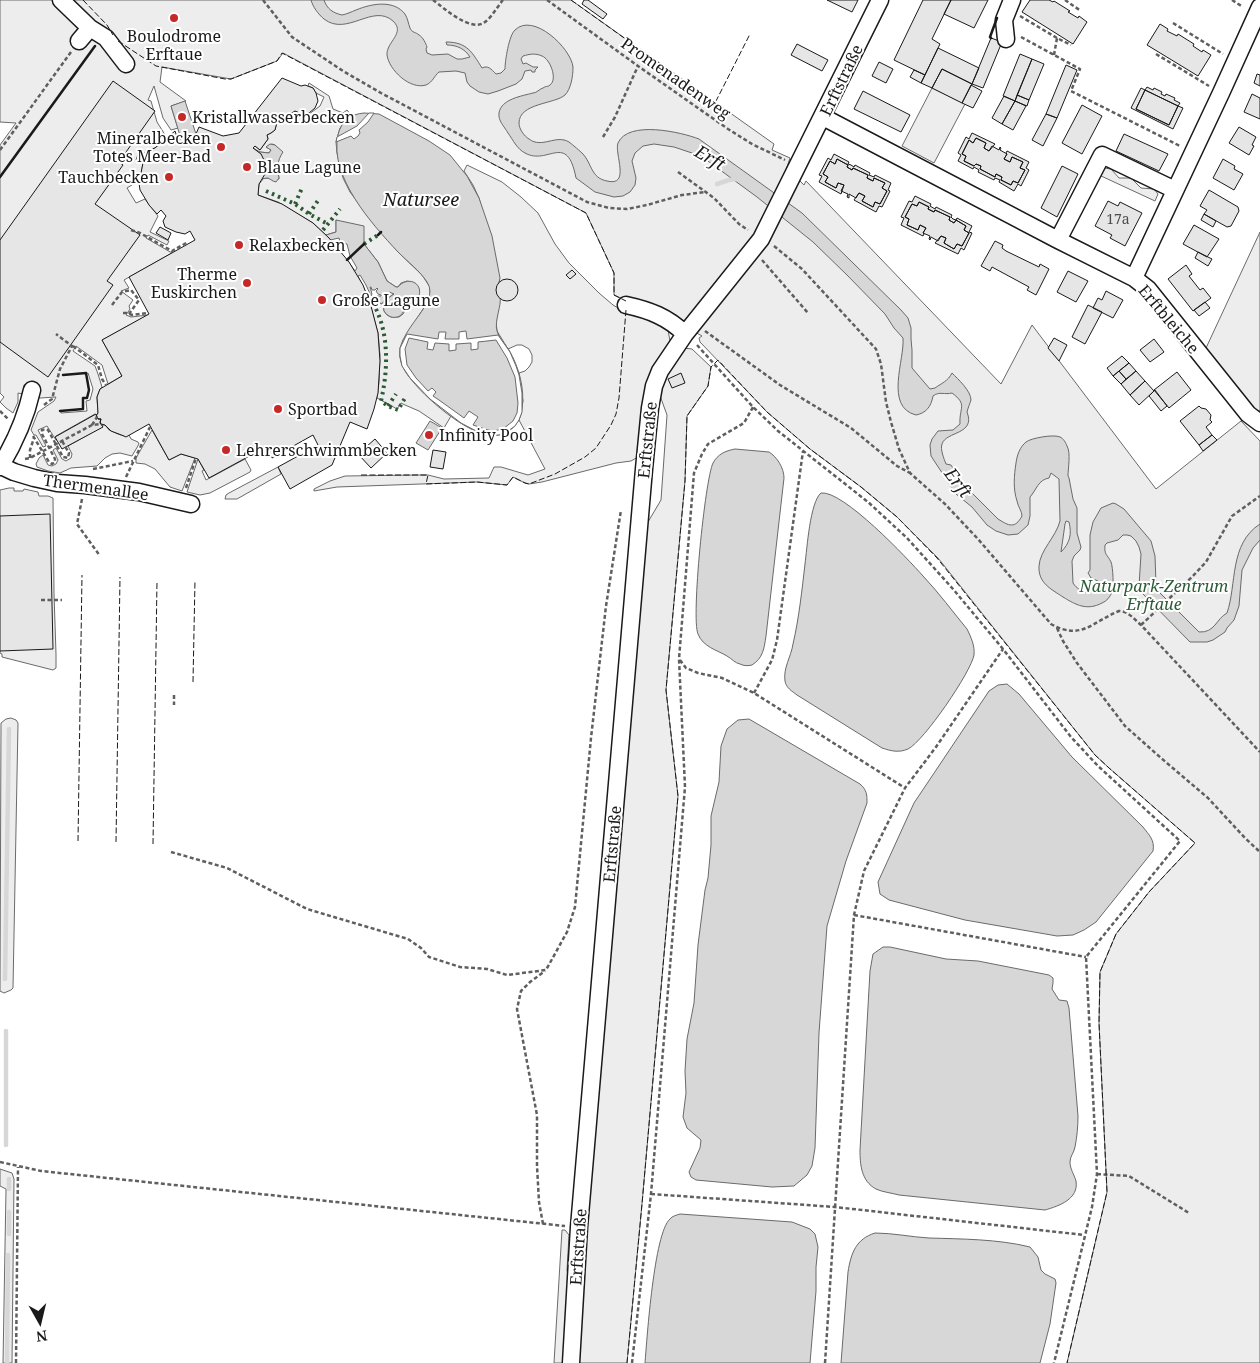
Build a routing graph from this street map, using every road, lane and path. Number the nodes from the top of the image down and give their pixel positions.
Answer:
1 (61, 0) edge
2 (263, 0) edge
3 (433, 0) edge
4 (503, 0) edge
5 (547, 0) edge
6 (880, 0) edge
7 (1065, 0) edge
8 (1010, 5) edge
9 (1260, 7) edge
10 (1081, 11) dead end
11 (1173, 23) dead end
12 (90, 28) junction
13 (1005, 33) joint
14 (1058, 38) junction
15 (79, 41) joint
16 (1071, 45) dead end
17 (1156, 54) dead end
18 (1054, 55) junction
19 (1235, 62) junction
20 (126, 64) dead end
21 (638, 66) junction
22 (1221, 93) junction
23 (823, 117) junction
24 (603, 137) dead end
25 (0, 150) edge
26 (1193, 152) junction
27 (795, 171) junction
28 (678, 172) dead end
29 (1175, 190) junction
30 (706, 192) junction
31 (131, 230) dead end
32 (760, 240) junction
33 (1058, 240) junction
34 (188, 242) dead end
35 (1134, 278) junction
36 (112, 305) dead end
37 (626, 306) dead end
38 (148, 312) dead end
39 (123, 313) dead end
40 (808, 313) dead end
41 (130, 314) junction
42 (689, 329) junction
43 (56, 334) dead end
44 (72, 346) junction
45 (106, 385) dead end
46 (32, 390) dead end
47 (42, 407) dead end
48 (753, 407) junction
49 (97, 417) dead end
50 (1260, 423) edge
51 (100, 424) dead end
52 (92, 425) junction
53 (20, 426) junction
54 (150, 427) dead end
55 (34, 438) junction
56 (62, 441) junction
57 (56, 444) junction
58 (50, 448) junction
59 (42, 451) junction
60 (803, 451) junction
61 (21, 456) dead end
62 (35, 456) dead end
63 (30, 458) dead end
64 (196, 458) dead end
65 (24, 463) dead end
66 (0, 467) edge
67 (910, 473) junction
68 (87, 477) junction
69 (1260, 496) edge
70 (186, 502) joint
71 (620, 510) dead end
72 (100, 556) dead end
73 (41, 600) dead end
74 (62, 600) dead end
75 (1142, 624) junction
76 (1057, 627) junction
77 (1003, 649) junction
78 (679, 659) junction
79 (754, 693) junction
80 (174, 695) dead end
81 (174, 705) dead end
82 (1260, 752) edge
83 (905, 788) junction
84 (171, 852) dead end
85 (1260, 852) edge
86 (854, 916) junction
87 (1086, 957) junction
88 (546, 970) junction
89 (0, 1162) edge
90 (18, 1167) junction
91 (1097, 1174) junction
92 (651, 1194) junction
93 (836, 1208) junction
94 (1189, 1213) dead end
95 (543, 1224) junction
96 (579, 1227) junction
97 (1084, 1235) junction
98 (16, 1363) edge
99 (570, 1363) edge
100 (632, 1363) edge
101 (825, 1363) edge
102 (1054, 1363) edge

1 - 12 street
2 - 30 path
3 - 4 path
5 - 21 path, Promenadenweg
6 - 23 street, Erftstraße
7 - 10 path
8 - 13 street
8 - 14 path
9 - 19 street
11 - 19 path
12 - 15 street
12 - 20 street
13 - 18 path
14 - 16 path
14 - 18 path
15 - 25 path
17 - 22 path
18 - 26 path
19 - 22 street
21 - 24 path
21 - 27 path, Promenadenweg
22 - 26 street
23 - 27 street, Erftstraße
23 - 33 street, Erftbleiche
26 - 29 street
27 - 32 street, Erftstraße
28 - 30 path
29 - 33 street
29 - 35 street
30 - 32 path
31 - 34 path
32 - 40 path
32 - 42 street, Erftstraße
32 - 67 path
33 - 35 street, Erftbleiche
35 - 50 street, Erftbleiche
36 - 41 path
37 - 42 street
38 - 41 path
39 - 41 path
42 - 48 path
42 - 67 path
42 - 96 street, Erftstraße
43 - 44 path
44 - 45 path
44 - 47 path
46 - 53 street
48 - 60 path
48 - 78 path
49 - 52 path
51 - 52 path
52 - 56 path
53 - 55 path
53 - 66 street
54 - 68 path
55 - 59 path
55 - 63 path
56 - 57 path
56 - 57 path
57 - 58 path
57 - 58 path
58 - 59 path
58 - 59 path
59 - 62 path
60 - 77 path
60 - 79 path
61 - 65 path
64 - 70 path
66 - 68 street, Thermenallee
67 - 76 path
68 - 70 street, Thermenallee
68 - 72 path
69 - 75 path
71 - 88 path
73 - 74 path
75 - 76 path
75 - 82 path
76 - 85 path
77 - 83 path
77 - 87 path
78 - 79 path
78 - 92 path
79 - 83 path
80 - 81 path
83 - 86 path
84 - 88 path
86 - 87 path
86 - 93 path
87 - 91 path
88 - 95 path
89 - 90 path
90 - 95 path
90 - 98 path
91 - 94 path
91 - 97 path
92 - 93 path
92 - 100 path
93 - 97 path
93 - 101 path
95 - 96 path
96 - 99 street, Erftstraße
97 - 102 path

